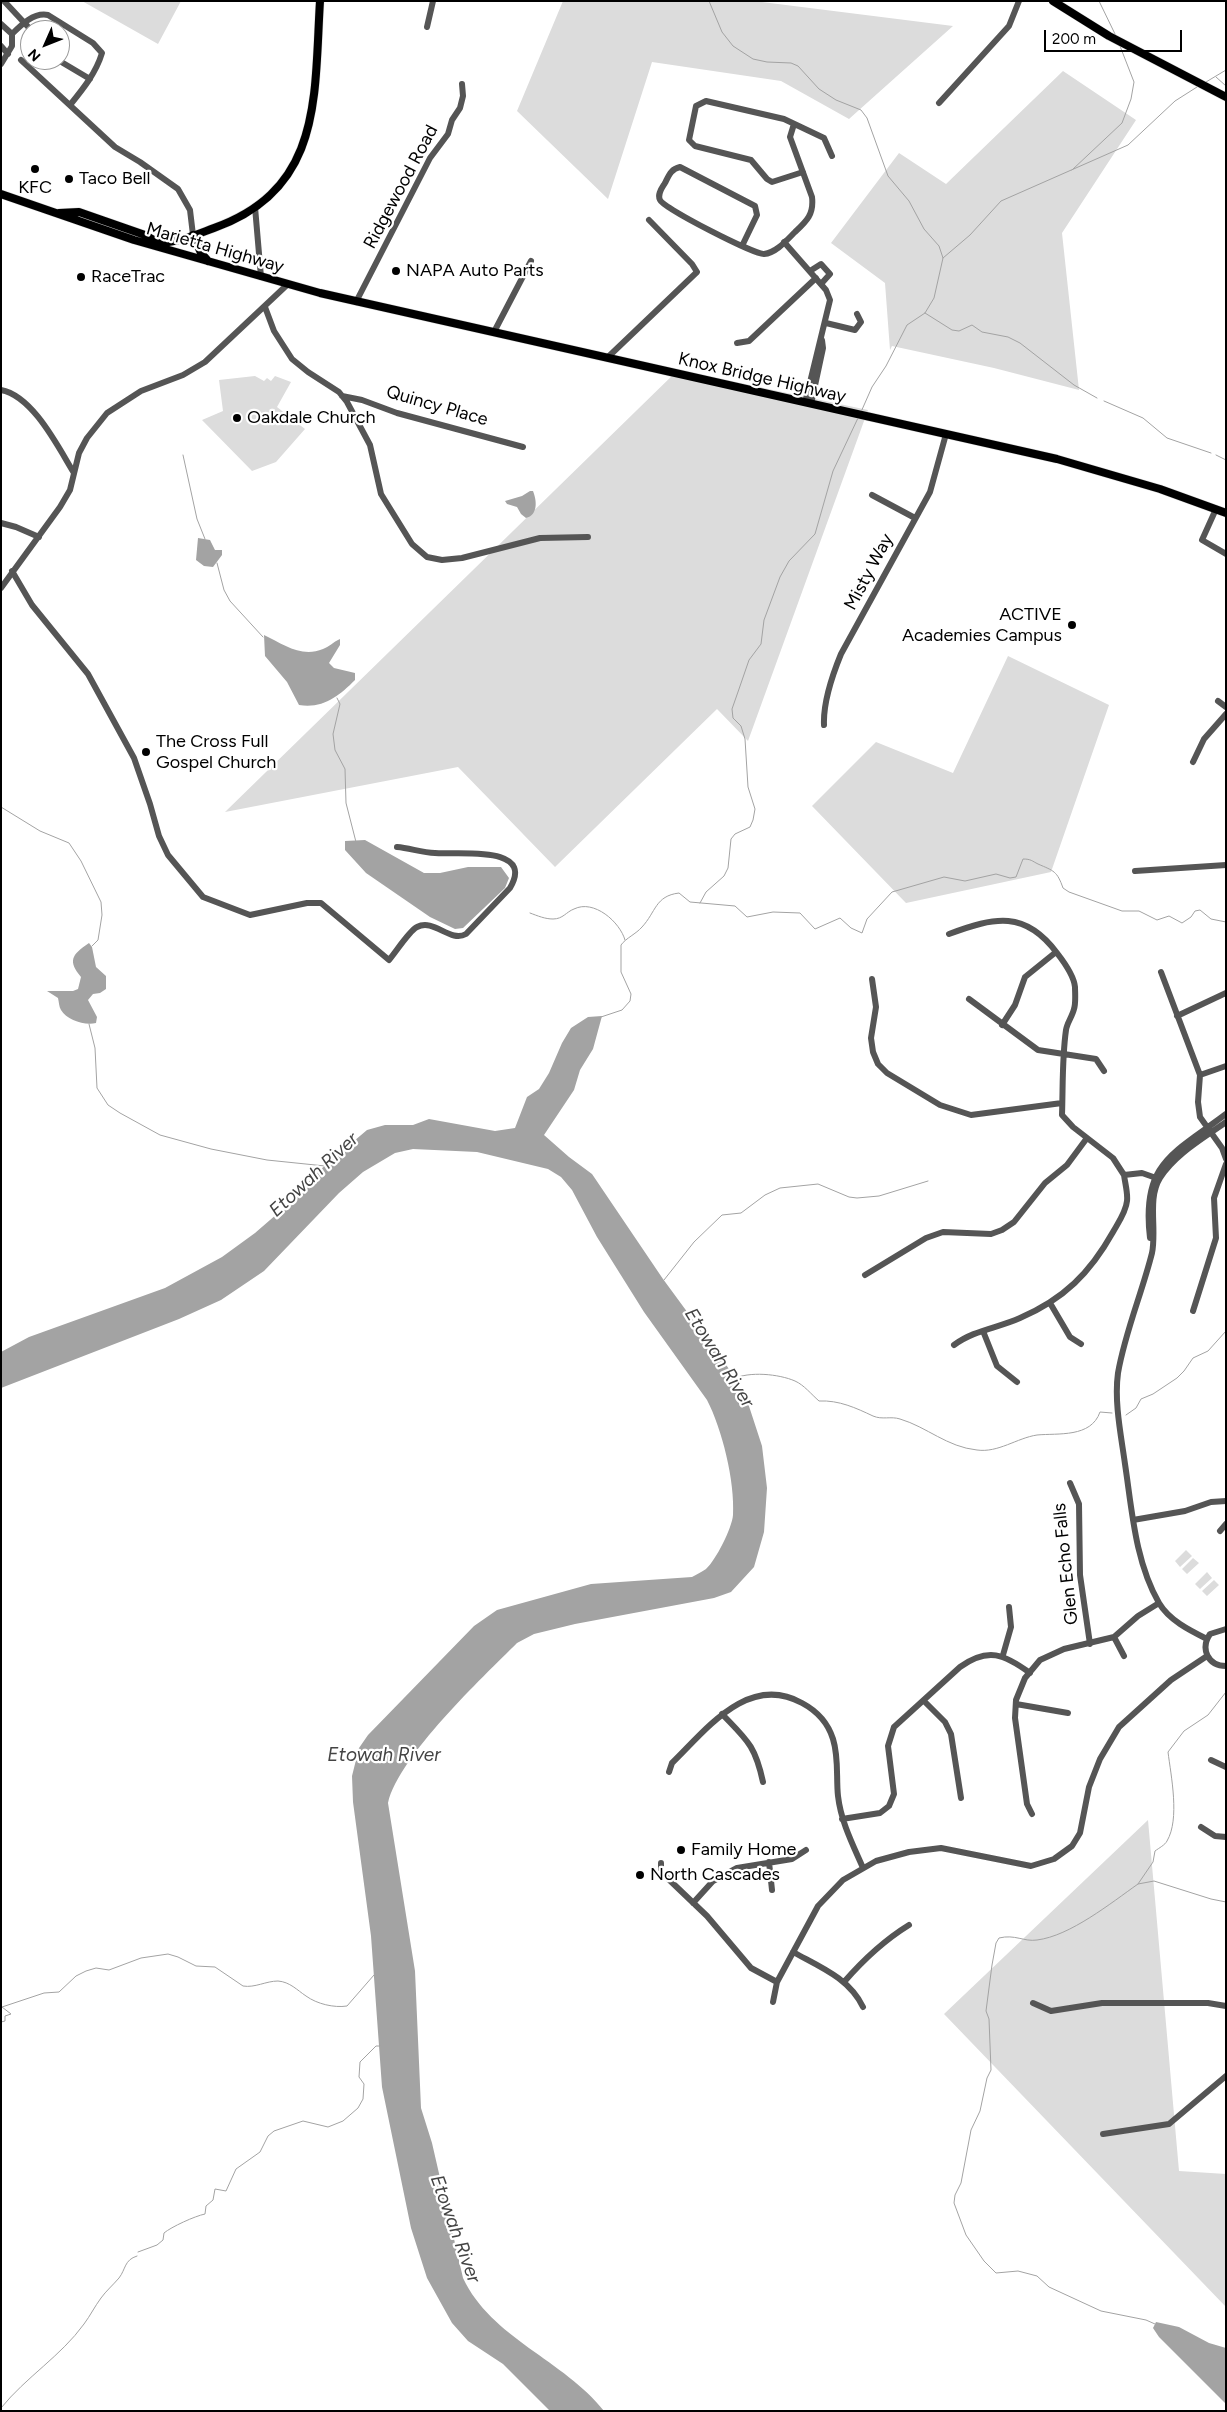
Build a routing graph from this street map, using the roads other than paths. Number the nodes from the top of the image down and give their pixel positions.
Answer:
1 (4, 1) edge
2 (320, 1) edge
3 (434, 1) edge
4 (1019, 1) edge
5 (1053, 1) edge
6 (22, 20) edge
7 (28, 20) edge
8 (56, 20) edge
9 (1, 24) edge
10 (20, 26) edge
11 (427, 27) dead end
12 (70, 28) edge
13 (12, 34) junction
14 (1, 46) edge
15 (8, 54) junction
16 (1, 64) edge
17 (70, 68) edge
18 (32, 70) edge
19 (90, 80) junction
20 (462, 84) dead end
21 (1226, 97) edge
22 (939, 102) dead end
23 (70, 105) junction
24 (794, 124) junction
25 (832, 156) dead end
26 (803, 172) junction
27 (1, 194) edge
28 (255, 207) junction
29 (57, 213) junction
30 (649, 220) dead end
31 (193, 235) junction
32 (134, 240) junction
33 (157, 242) junction
34 (784, 242) junction
35 (742, 246) junction
36 (208, 261) junction
37 (531, 261) dead end
38 (810, 271) junction
39 (261, 277) junction
40 (816, 278) junction
41 (288, 284) junction
42 (821, 284) junction
43 (356, 302) junction
44 (265, 307) junction
45 (857, 314) dead end
46 (826, 323) junction
47 (494, 332) junction
48 (737, 343) dead end
49 (607, 358) junction
50 (1, 390) edge
51 (342, 396) junction
52 (808, 404) junction
53 (946, 434) junction
54 (523, 447) dead end
55 (74, 473) junction
56 (872, 495) dead end
57 (1216, 509) junction
58 (1226, 513) edge
59 (915, 518) junction
60 (1, 524) edge
61 (39, 537) junction
62 (588, 537) dead end
63 (1226, 554) edge
64 (12, 571) junction
65 (1, 588) edge
66 (1218, 700) dead end
67 (1226, 707) edge
68 (1226, 714) edge
69 (824, 725) dead end
70 (1193, 762) dead end
71 (397, 847) dead end
72 (1226, 865) edge
73 (1135, 871) dead end
74 (949, 934) dead end
75 (1056, 952) junction
76 (1161, 972) dead end
77 (872, 980) dead end
78 (1226, 994) edge
79 (969, 999) dead end
80 (1178, 1016) junction
81 (1002, 1025) junction
82 (1063, 1052) junction
83 (1226, 1066) edge
84 (1104, 1071) dead end
85 (1200, 1075) junction
86 (1062, 1103) junction
87 (1226, 1114) edge
88 (1226, 1122) edge
89 (1210, 1130) junction
90 (1088, 1138) junction
91 (1226, 1159) edge
92 (1226, 1164) edge
93 (1124, 1175) junction
94 (1157, 1178) junction
95 (865, 1275) dead end
96 (1050, 1303) junction
97 (1193, 1311) dead end
98 (983, 1331) junction
99 (1081, 1344) dead end
100 (954, 1345) dead end
101 (1017, 1382) dead end
102 (1070, 1483) dead end
103 (1226, 1501) edge
104 (1133, 1520) junction
105 (1226, 1524) edge
106 (1220, 1532) dead end
107 (1159, 1603) junction
108 (1009, 1607) dead end
109 (1226, 1629) edge
110 (1114, 1637) junction
111 (1207, 1639) junction
112 (1090, 1644) junction
113 (1003, 1655) junction
114 (1124, 1656) dead end
115 (1207, 1656) junction
116 (1226, 1666) edge
117 (1030, 1672) junction
118 (924, 1701) junction
119 (1016, 1704) junction
120 (1068, 1713) dead end
121 (722, 1714) junction
122 (1211, 1760) dead end
123 (1226, 1767) edge
124 (669, 1772) dead end
125 (763, 1782) dead end
126 (961, 1798) dead end
127 (1032, 1814) dead end
128 (842, 1820) junction
129 (1201, 1827) dead end
130 (1226, 1838) edge
131 (806, 1850) dead end
132 (769, 1862) junction
133 (661, 1863) dead end
134 (863, 1868) junction
135 (772, 1890) dead end
136 (694, 1903) junction
137 (909, 1925) dead end
138 (793, 1952) junction
139 (777, 1982) junction
140 (844, 1982) junction
141 (773, 2002) dead end
142 (1033, 2003) dead end
143 (1226, 2006) edge
144 (863, 2007) dead end
145 (1226, 2076) edge
146 (1103, 2134) dead end

1 - 6 street
2 - 28 main road, Marietta Highway
3 - 11 street
4 - 22 street
5 - 21 main road
7 - 8 street
9 - 13 street
10 - 13 street
12 - 19 street
13 - 15 street
14 - 15 street
15 - 16 street
17 - 19 street
18 - 23 street
19 - 23 street
20 - 43 street, Ridgewood Road
23 - 31 street
24 - 25 street
24 - 26 street
24 - 26 street
26 - 34 street
27 - 29 main road, Marietta Highway
28 - 31 main road, Marietta Highway
28 - 39 street
29 - 32 main road, Marietta Highway
29 - 33 main road, Marietta Highway
30 - 49 street
31 - 33 main road, Marietta Highway
31 - 36 main road
32 - 33 main road, Marietta Highway
32 - 36 main road, Marietta Highway
34 - 35 street
34 - 38 street
35 - 35 street
36 - 39 main road, Marietta Highway
37 - 47 street
38 - 40 street
38 - 42 street
39 - 41 main road, Marietta Highway
40 - 42 street
40 - 48 street
41 - 43 main road, Knox Bridge Highway
41 - 44 street
42 - 46 street
43 - 47 main road, Knox Bridge Highway
44 - 51 street
44 - 55 street
45 - 46 street
46 - 52 street
47 - 49 main road, Knox Bridge Highway
49 - 52 main road, Knox Bridge Highway
50 - 55 street
51 - 54 street, Quincy Place
51 - 62 street
52 - 53 main road, Knox Bridge Highway
53 - 57 main road, Knox Bridge Highway
53 - 59 street, Misty Way
55 - 61 street
56 - 59 street
57 - 58 main road, Knox Bridge Highway
57 - 63 street
59 - 69 street, Misty Way
60 - 61 street
61 - 64 street
64 - 65 street
64 - 71 street
66 - 67 street
68 - 70 street
72 - 73 street
74 - 75 street
75 - 81 street
75 - 82 street
76 - 80 street
77 - 86 street
78 - 80 street
79 - 81 street
80 - 85 street
81 - 82 street
82 - 84 street
82 - 86 street
83 - 85 street
85 - 89 street
86 - 90 street
87 - 89 street
88 - 89 street
89 - 91 street
89 - 94 street
90 - 93 street
90 - 95 street
92 - 97 street
93 - 94 street
93 - 96 street
94 - 104 street
96 - 98 street
96 - 99 street
98 - 100 street
98 - 101 street
102 - 112 street, Glen Echo Falls
103 - 104 street
104 - 107 street
105 - 106 street
107 - 110 street
107 - 111 street
108 - 113 street
109 - 111 street
110 - 112 street
110 - 114 street
111 - 115 street
112 - 117 street
113 - 117 street
113 - 118 street
115 - 116 street
115 - 134 street
117 - 119 street
118 - 126 street
118 - 128 street
119 - 120 street
119 - 127 street
121 - 124 street
121 - 125 street
121 - 128 street
122 - 123 street
128 - 134 street
129 - 130 street
131 - 132 street
132 - 135 street
132 - 136 street
133 - 136 street
134 - 138 street
136 - 139 street
137 - 140 street
138 - 139 street
138 - 140 street
139 - 141 street
140 - 144 street
142 - 143 street
145 - 146 street

